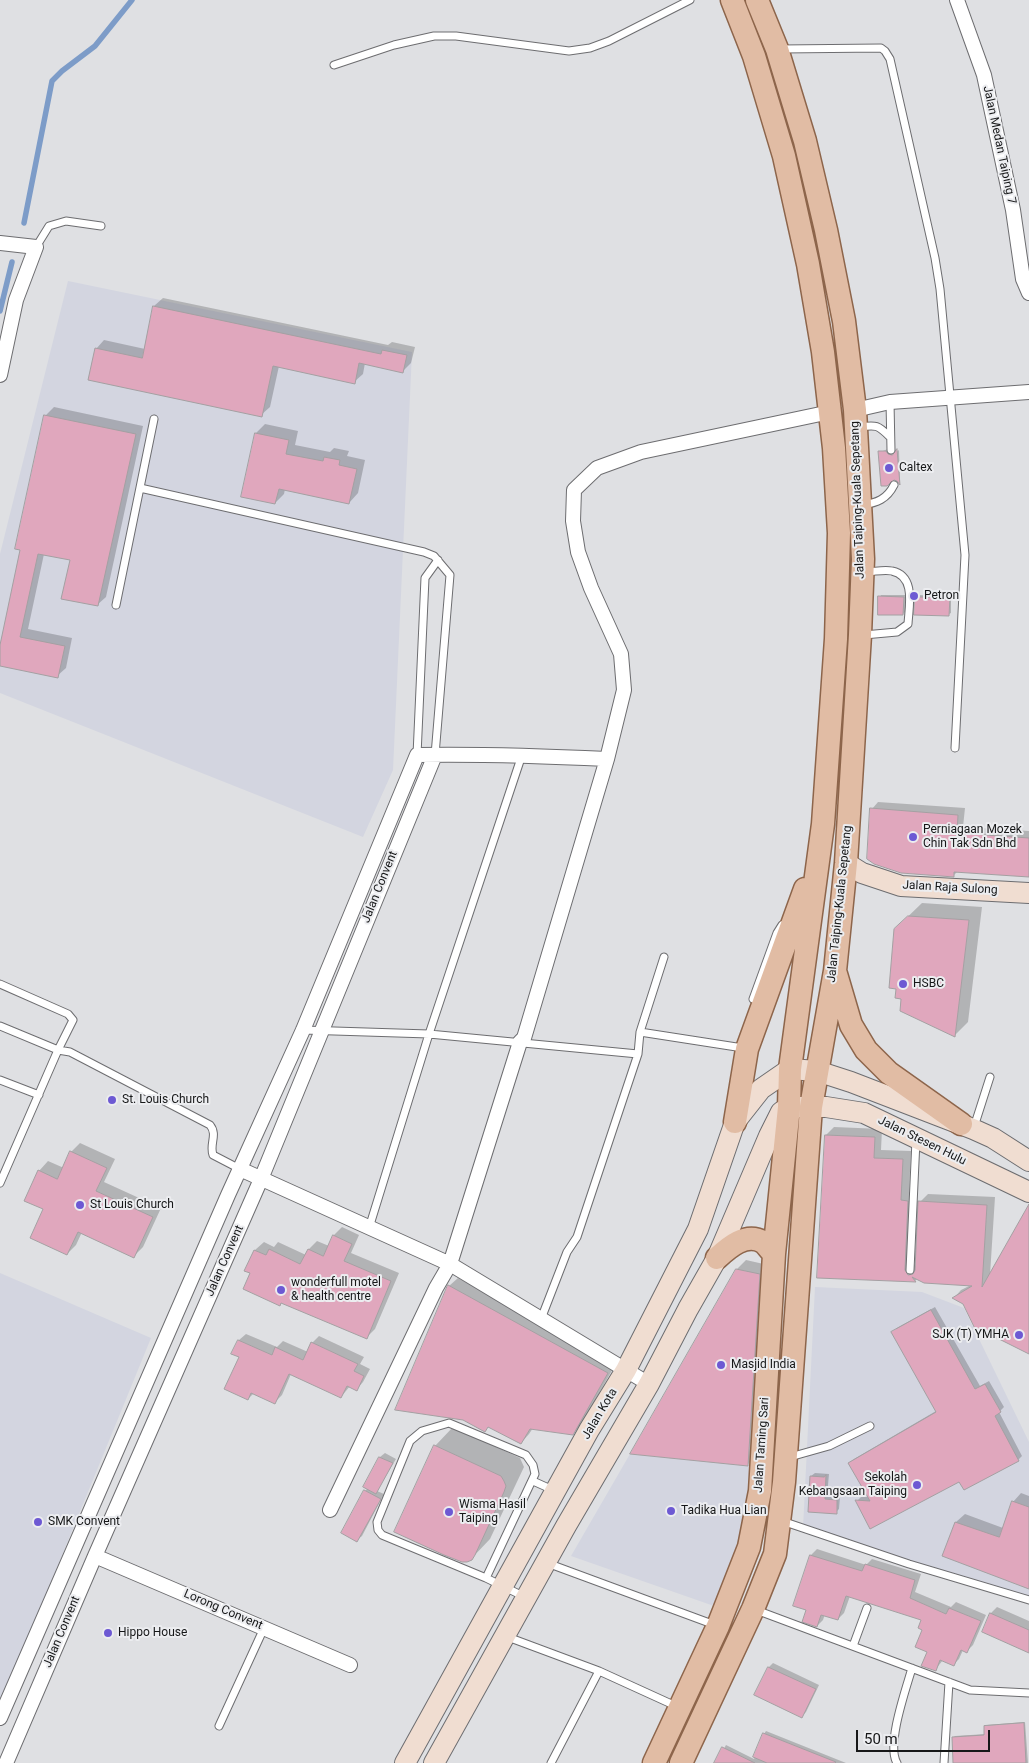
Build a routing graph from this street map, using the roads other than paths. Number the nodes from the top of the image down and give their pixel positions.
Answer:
1 (690, 0) edge
2 (732, 0) edge
3 (757, 0) edge
4 (957, 0) edge
5 (677, 3) edge
6 (776, 49) junction
7 (334, 65) dead end
8 (101, 226) dead end
9 (0, 243) edge
10 (36, 247) junction
11 (1029, 293) edge
12 (0, 375) edge
13 (1029, 392) edge
14 (950, 397) junction
15 (890, 402) junction
16 (830, 412) junction
17 (154, 419) dead end
18 (855, 419) junction
19 (890, 437) junction
20 (891, 450) dead end
21 (894, 485) dead end
22 (140, 488) junction
23 (859, 505) junction
24 (438, 560) junction
25 (862, 572) junction
26 (116, 605) dead end
27 (860, 635) junction
28 (956, 748) dead end
29 (417, 755) junction
30 (435, 755) junction
31 (522, 755) junction
32 (607, 759) junction
33 (823, 824) junction
34 (846, 863) junction
35 (806, 887) junction
36 (1029, 893) edge
37 (664, 957) dead end
38 (835, 971) junction
39 (0, 984) edge
40 (752, 1004) dead end
41 (0, 1026) edge
42 (303, 1030) junction
43 (321, 1030) junction
44 (640, 1032) junction
45 (429, 1034) junction
46 (520, 1042) junction
47 (746, 1044) junction
48 (58, 1050) junction
49 (638, 1054) junction
50 (790, 1069) junction
51 (817, 1071) junction
52 (990, 1077) dead end
53 (0, 1080) edge
54 (39, 1095) junction
55 (800, 1107) junction
56 (734, 1122) junction
57 (967, 1126) junction
58 (916, 1138) junction
59 (993, 1138) junction
60 (1029, 1150) edge
61 (1029, 1162) edge
62 (240, 1169) junction
63 (261, 1179) junction
64 (0, 1183) edge
65 (1029, 1192) edge
66 (369, 1228) junction
67 (774, 1254) junction
68 (717, 1258) junction
69 (450, 1264) junction
70 (910, 1270) dead end
71 (541, 1319) junction
72 (626, 1370) junction
73 (649, 1384) junction
74 (870, 1426) dead end
75 (785, 1459) junction
76 (533, 1480) junction
77 (556, 1491) junction
78 (330, 1510) dead end
79 (780, 1520) junction
80 (95, 1556) junction
81 (546, 1563) junction
82 (495, 1582) junction
83 (526, 1598) junction
84 (1029, 1600) edge
85 (867, 1608) dead end
86 (753, 1609) junction
87 (718, 1626) junction
88 (264, 1628) junction
89 (505, 1636) junction
90 (853, 1646) junction
91 (350, 1665) dead end
92 (912, 1668) junction
93 (599, 1671) junction
94 (949, 1682) junction
95 (1029, 1693) edge
96 (681, 1708) junction
97 (0, 1718) edge
98 (219, 1726) dead end
99 (6, 1763) edge
100 (405, 1763) edge
101 (434, 1763) edge
102 (551, 1763) edge
103 (654, 1763) edge
104 (681, 1763) edge
105 (897, 1763) edge
106 (944, 1763) edge

1 - 5 lane
2 - 16 main road, Jalan Taiping-Kuala Sepetang
3 - 6 main road, Jalan Taiping-Kuala Sepetang
4 - 11 street, Jalan Medan Taiping 7
5 - 7 lane
6 - 14 lane
6 - 18 main road, Jalan Taiping-Kuala Sepetang
8 - 10 lane
9 - 10 street
10 - 12 street
13 - 14 street
14 - 15 street
14 - 28 lane
15 - 18 street
15 - 19 lane
16 - 32 street
16 - 33 main road, Jalan Taiping-Kuala Sepetang
17 - 22 lane
18 - 19 lane
18 - 23 main road, Jalan Taiping-Kuala Sepetang
19 - 20 lane
21 - 23 lane
22 - 24 lane
22 - 26 lane
23 - 25 main road, Jalan Taiping-Kuala Sepetang
24 - 29 lane
24 - 30 lane
25 - 27 main road, Jalan Taiping-Kuala Sepetang
25 - 27 lane
27 - 34 main road, Jalan Taiping-Kuala Sepetang
29 - 30 street
29 - 42 street, Jalan Convent
30 - 31 street
30 - 43 street, Jalan Convent
31 - 32 street
31 - 45 lane
32 - 46 street
33 - 35 main road
33 - 50 main road, Jalan Taiping-Kuala Sepetang
34 - 36 main road, Jalan Raja Sulong
34 - 38 main road, Jalan Taiping-Kuala Sepetang
35 - 40 lane
35 - 47 main road
37 - 44 lane
38 - 51 main road, Jalan Taiping-Kuala Sepetang
38 - 57 main road
39 - 48 lane
41 - 48 lane
42 - 43 lane
42 - 62 street, Jalan Convent
43 - 45 lane
43 - 63 street, Jalan Convent
44 - 47 lane
44 - 49 lane
45 - 46 lane
45 - 66 lane
46 - 49 lane
46 - 69 street
47 - 56 main road
48 - 54 lane
48 - 62 lane
49 - 71 lane
50 - 51 main road
50 - 55 main road, Jalan Taiping-Kuala Sepetang
50 - 56 main road, Jalan Kota
51 - 55 main road, Jalan Taiping-Kuala Sepetang
51 - 57 main road
52 - 57 lane
53 - 54 lane
54 - 64 lane
55 - 58 main road, Jalan Stesen Hulu
55 - 67 main road, Jalan Taming Sari
55 - 68 main road
55 - 75 main road, Jalan Taming Sari
56 - 72 main road, Jalan Kota
57 - 59 main road
58 - 65 main road, Jalan Stesen Hulu
58 - 70 lane
59 - 60 street
59 - 61 main road
62 - 63 street
62 - 97 street, Jalan Convent
63 - 66 street
63 - 80 street, Jalan Convent
66 - 69 street
67 - 68 main road
67 - 87 main road, Jalan Taming Sari
68 - 73 main road
69 - 71 street
69 - 78 street
71 - 72 street
72 - 73 street
72 - 77 main road, Jalan Kota
73 - 81 main road
74 - 75 lane
75 - 79 main road, Jalan Taming Sari
76 - 77 lane
76 - 82 lane
76 - 82 lane
77 - 82 main road, Jalan Kota
79 - 84 lane
79 - 86 main road, Jalan Taming Sari
80 - 88 street, Lorong Convent
80 - 99 street, Jalan Convent
81 - 83 main road
81 - 87 lane
82 - 83 lane
82 - 100 main road, Jalan Kota
83 - 89 main road
85 - 90 lane
86 - 90 lane
86 - 104 main road, Jalan Taming Sari
87 - 96 main road, Jalan Taming Sari
88 - 91 street, Lorong Convent
88 - 98 lane
89 - 93 lane
89 - 101 main road
90 - 92 lane
92 - 94 lane
92 - 105 lane
93 - 96 lane
93 - 102 lane
94 - 95 lane
94 - 106 lane
96 - 103 main road, Jalan Taming Sari

